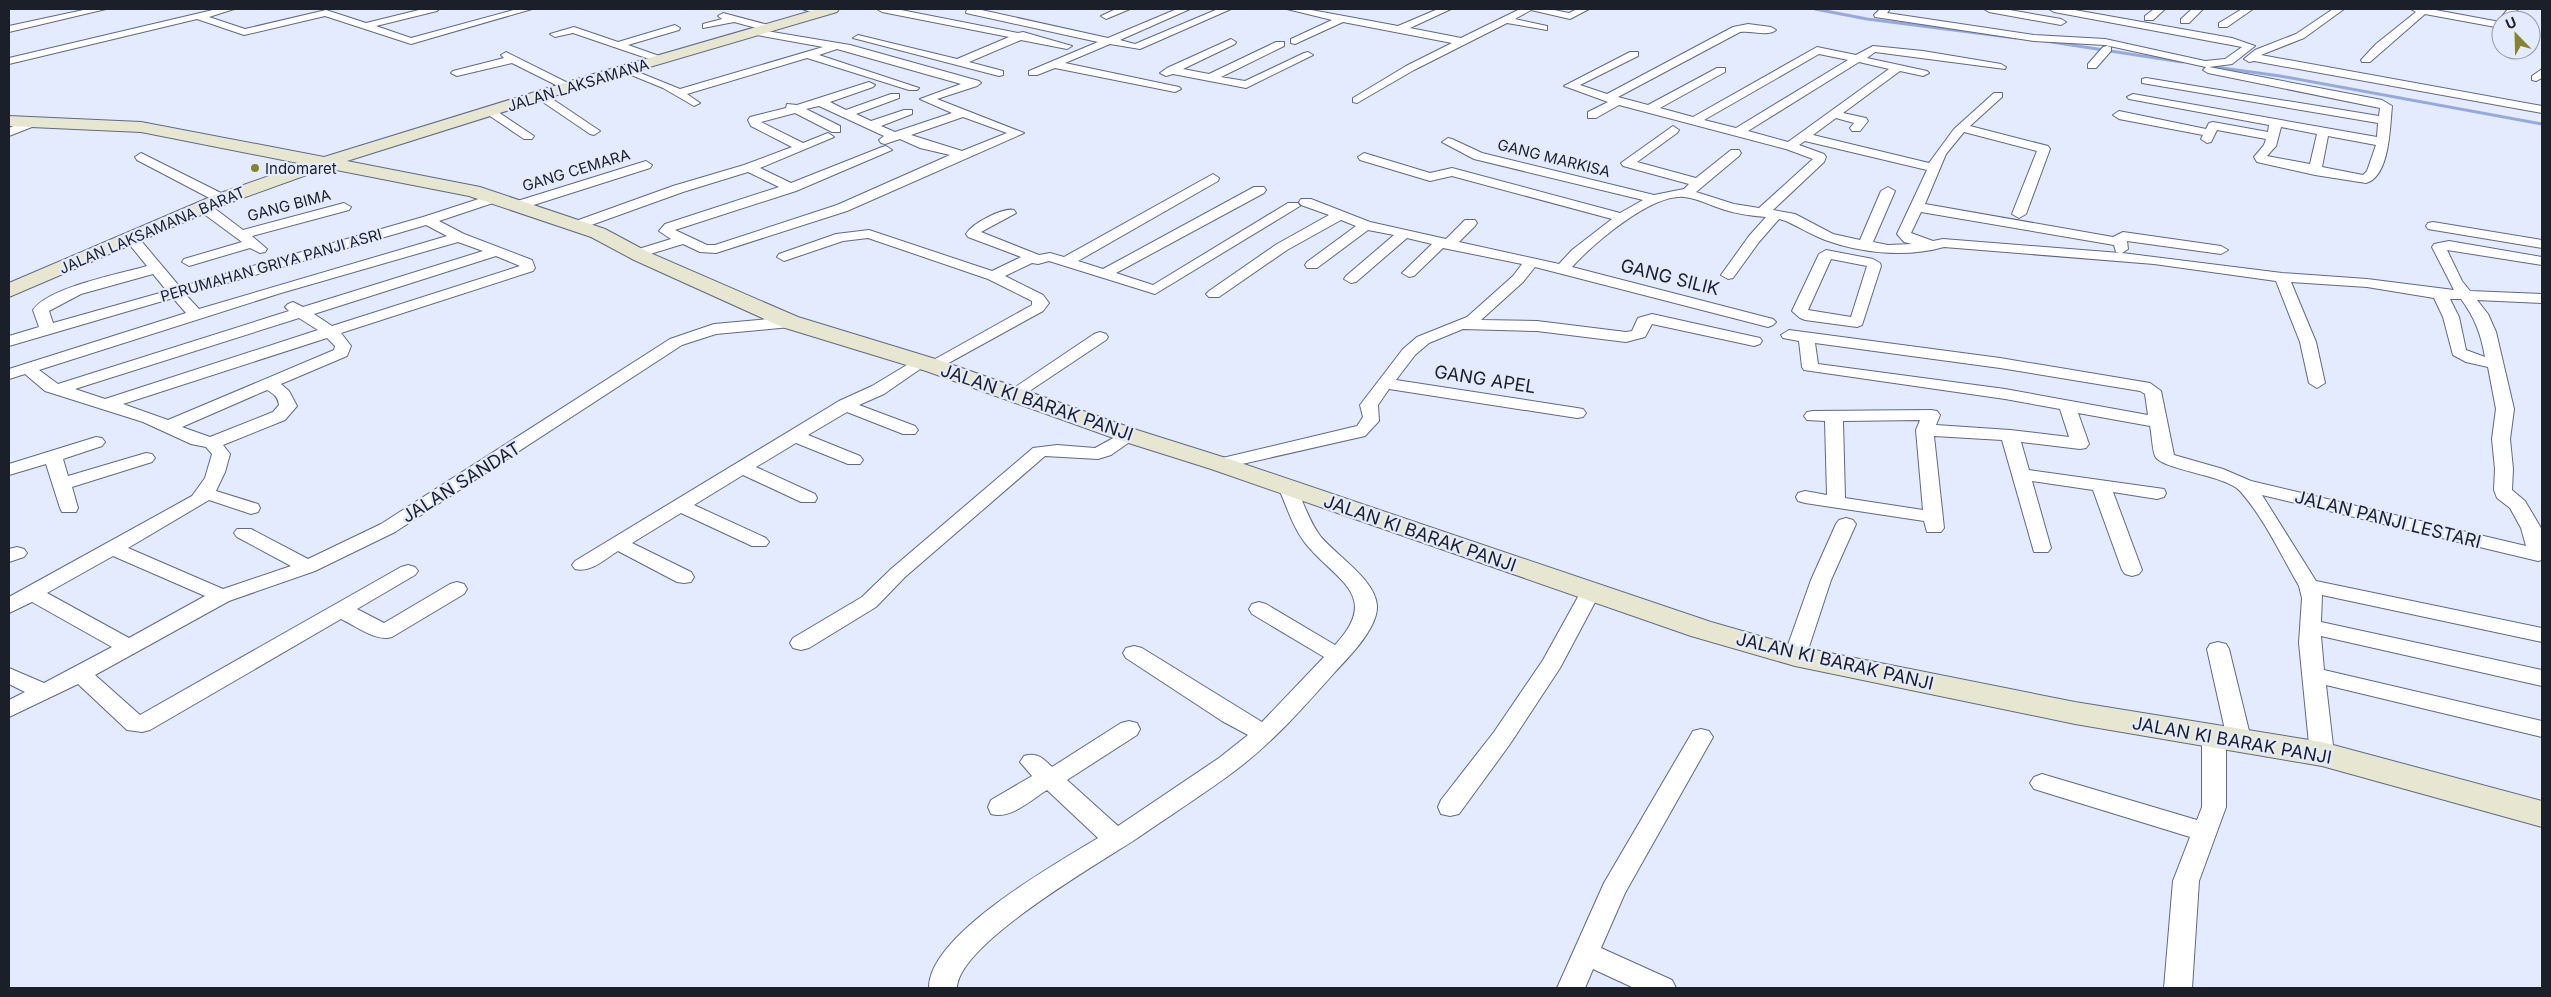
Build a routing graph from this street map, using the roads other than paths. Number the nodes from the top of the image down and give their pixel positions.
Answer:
1 (100, 9) edge
2 (229, 9) edge
3 (434, 9) edge
4 (528, 9) edge
5 (882, 9) edge
6 (972, 9) edge
7 (1125, 9) edge
8 (1185, 9) edge
9 (1226, 9) edge
10 (1298, 9) edge
11 (1356, 9) edge
12 (1446, 9) edge
13 (1528, 9) edge
14 (1536, 9) edge
15 (1584, 9) edge
16 (1886, 9) edge
17 (1989, 9) edge
18 (2054, 9) edge
19 (2160, 9) edge
20 (2198, 9) edge
21 (2248, 9) edge
22 (2339, 9) edge
23 (2421, 9) edge
24 (820, 10) edge
25 (2072, 11) junction
26 (2111, 13) edge
27 (907, 14) junction
28 (197, 16) junction
29 (723, 16) dead end
30 (1106, 16) dead end
31 (1337, 18) junction
32 (2149, 18) dead end
33 (734, 19) junction
34 (1985, 19) dead end
35 (1506, 20) junction
36 (2185, 21) dead end
37 (2061, 22) junction
38 (2491, 22) edge
39 (1081, 24) dead end
40 (2223, 24) dead end
41 (365, 26) junction
42 (707, 26) dead end
43 (1041, 27) junction
44 (675, 28) dead end
45 (1543, 28) dead end
46 (1400, 29) junction
47 (9, 30) edge
48 (762, 30) junction
49 (1771, 30) dead end
50 (954, 31) dead end
51 (2098, 32) dead end
52 (555, 34) dead end
53 (1122, 34) junction
54 (848, 35) dead end
55 (2048, 35) junction
56 (1020, 36) junction
57 (1153, 40) junction
58 (2088, 40) junction
59 (1105, 41) junction
60 (1295, 41) dead end
61 (1460, 41) junction
62 (1008, 42) junction
63 (1231, 42) dead end
64 (1280, 44) dead end
65 (617, 45) junction
66 (2071, 45) dead end
67 (2192, 45) dead end
68 (836, 46) junction
69 (2107, 49) junction
70 (1086, 50) junction
71 (1046, 51) dead end
72 (2220, 51) dead end
73 (869, 53) junction
74 (810, 54) junction
75 (1113, 54) dead end
76 (1634, 54) dead end
77 (2239, 54) junction
78 (1308, 55) dead end
79 (2252, 57) junction
80 (1860, 59) junction
81 (661, 60) junction
82 (2366, 60) dead end
83 (9, 61) edge
84 (960, 62) junction
85 (839, 64) junction
86 (1053, 64) junction
87 (2092, 66) dead end
88 (1897, 68) junction
89 (2001, 68) dead end
90 (624, 70) junction
91 (1171, 70) junction
92 (1721, 70) dead end
93 (2232, 71) junction
94 (457, 73) dead end
95 (1033, 73) dead end
96 (1924, 73) dead end
97 (1208, 79) junction
98 (2146, 81) dead end
99 (1145, 83) junction
100 (869, 84) dead end
101 (973, 84) junction
102 (568, 87) junction
103 (913, 88) dead end
104 (1175, 89) dead end
105 (678, 93) junction
106 (2219, 93) junction
107 (1998, 95) dead end
108 (541, 96) junction
109 (895, 96) dead end
110 (2133, 98) dead end
111 (778, 100) dead end
112 (1357, 100) dead end
113 (1613, 100) junction
114 (820, 102) junction
115 (694, 103) dead end
116 (795, 108) junction
117 (1650, 110) junction
118 (2542, 110) edge
119 (491, 112) junction
120 (908, 112) dead end
121 (2213, 112) junction
122 (962, 113) junction
123 (846, 114) junction
124 (1835, 114) junction
125 (1592, 115) dead end
126 (2119, 115) dead end
127 (9, 121) edge
128 (1694, 121) junction
129 (2384, 121) junction
130 (33, 122) junction
131 (2276, 123) junction
132 (990, 124) junction
133 (869, 126) junction
134 (1856, 128) dead end
135 (1962, 128) junction
136 (1673, 130) dead end
137 (594, 131) dead end
138 (973, 131) dead end
139 (9, 132) edge
140 (1738, 132) junction
141 (2323, 132) junction
142 (528, 136) dead end
143 (1804, 136) junction
144 (2273, 137) junction
145 (891, 141) junction
146 (1448, 142) dead end
147 (2382, 142) junction
148 (1790, 146) junction
149 (802, 147) junction
150 (1735, 153) dead end
151 (963, 155) junction
152 (141, 157) dead end
153 (1364, 157) dead end
154 (325, 162) junction
155 (646, 165) dead end
156 (749, 168) junction
157 (1933, 168) junction
158 (2315, 171) junction
159 (1213, 178) dead end
160 (1698, 183) junction
161 (791, 188) junction
162 (1259, 190) dead end
163 (1888, 191) dead end
164 (1686, 194) junction
165 (1502, 198) dead end
166 (1655, 199) junction
167 (1919, 201) junction
168 (505, 202) junction
169 (213, 204) junction
170 (344, 207) dead end
171 (1010, 213) dead end
172 (1762, 213) junction
173 (1777, 214) junction
174 (1338, 216) junction
175 (1622, 218) junction
176 (428, 220) junction
177 (2019, 220) junction
178 (1470, 223) dead end
179 (578, 225) junction
180 (1366, 225) junction
181 (2433, 226) dead end
182 (1609, 228) junction
183 (1404, 234) junction
184 (458, 237) junction
185 (132, 238) junction
186 (685, 240) junction
187 (252, 242) junction
188 (2119, 242) junction
189 (1444, 244) junction
190 (1862, 244) junction
191 (2542, 244) edge
192 (1929, 247) junction
193 (2011, 250) junction
194 (2221, 250) dead end
195 (497, 251) junction
196 (637, 254) junction
197 (784, 257) dead end
198 (1031, 258) junction
199 (1851, 258) junction
200 (2123, 258) junction
201 (2542, 261) edge
202 (189, 262) dead end
203 (1066, 262) junction
204 (1532, 262) junction
205 (1312, 265) dead end
206 (157, 268) junction
207 (1562, 268) junction
208 (1408, 273) dead end
209 (1104, 274) junction
210 (1728, 275) dead end
211 (993, 276) junction
212 (2282, 277) junction
213 (1351, 279) dead end
214 (276, 290) junction
215 (9, 291) edge
216 (176, 292) junction
217 (1214, 294) dead end
218 (2440, 294) junction
219 (2464, 295) junction
220 (2542, 298) edge
221 (299, 312) junction
222 (196, 316) junction
223 (790, 322) junction
224 (1768, 322) dead end
225 (1462, 324) junction
226 (48, 330) junction
227 (331, 332) junction
228 (1789, 335) dead end
229 (1100, 337) dead end
230 (1807, 339) junction
231 (9, 341) edge
232 (1754, 341) dead end
233 (927, 364) junction
234 (2495, 364) junction
235 (28, 369) junction
236 (9, 374) edge
237 (2318, 382) dead end
238 (267, 384) junction
239 (1387, 384) junction
240 (58, 389) junction
241 (1013, 394) junction
242 (106, 404) junction
243 (845, 405) junction
244 (2067, 406) junction
245 (1577, 413) dead end
246 (1813, 416) dead end
247 (1834, 416) junction
248 (2157, 422) junction
249 (166, 427) junction
250 (909, 430) dead end
251 (1925, 430) junction
252 (1128, 434) junction
253 (2010, 435) junction
254 (794, 436) junction
255 (96, 442) dead end
256 (212, 443) junction
257 (53, 456) junction
258 (146, 458) dead end
259 (854, 460) dead end
260 (1220, 464) junction
261 (742, 468) junction
262 (9, 470) edge
263 (2021, 474) junction
264 (62, 484) junction
265 (2245, 485) junction
266 (2101, 486) junction
267 (1288, 489) junction
268 (205, 494) junction
269 (2157, 494) dead end
270 (1806, 497) dead end
271 (808, 498) dead end
272 (1836, 501) junction
273 (681, 506) junction
274 (69, 508) dead end
275 (251, 508) dead end
276 (1846, 524) dead end
277 (244, 533) dead end
278 (760, 542) dead end
279 (619, 544) junction
280 (112, 548) junction
281 (2041, 548) dead end
282 (2540, 556) edge
283 (582, 566) dead end
284 (308, 567) junction
285 (2132, 570) dead end
286 (408, 571) dead end
287 (684, 577) dead end
288 (2309, 586) junction
289 (457, 589) dead end
290 (1591, 591) junction
291 (32, 593) junction
292 (222, 596) junction
293 (9, 606) edge
294 (339, 609) junction
295 (1259, 609) dead end
296 (2311, 627) junction
297 (2542, 635) edge
298 (801, 643) dead end
299 (128, 647) junction
300 (2218, 649) dead end
301 (1134, 653) dead end
302 (1338, 656) junction
303 (1794, 656) junction
304 (80, 674) junction
305 (9, 675) edge
306 (2315, 675) junction
307 (2542, 678) edge
308 (44, 692) junction
309 (9, 709) edge
310 (1130, 729) dead end
311 (2542, 729) edge
312 (1265, 734) junction
313 (1700, 737) dead end
314 (2226, 738) junction
315 (2322, 754) junction
316 (1044, 773) junction
317 (2042, 783) dead end
318 (1000, 807) dead end
319 (1450, 807) dead end
320 (2542, 814) edge
321 (2205, 832) junction
322 (1116, 839) junction
323 (1586, 954) junction
324 (942, 988) edge
325 (1571, 988) edge
326 (1662, 988) edge
327 (2178, 988) edge

1 - 47 street
2 - 28 street
3 - 41 street
4 - 41 street
5 - 27 street
6 - 43 street
7 - 30 street
8 - 53 street
9 - 57 street
10 - 31 street
11 - 31 street
12 - 46 street
13 - 35 street
14 - 15 street
16 - 55 street
17 - 37 street
18 - 25 street
19 - 32 street
20 - 36 street
21 - 40 street
22 - 79 street
23 - 38 street
23 - 82 street
24 - 48 street, JALAN LAKSAMANA
25 - 26 street
25 - 37 street
26 - 67 street
26 - 77 street
27 - 50 street
27 - 56 street
28 - 41 street
28 - 83 street
29 - 33 street
31 - 46 street
31 - 60 street
33 - 42 street
33 - 48 street
34 - 55 street
35 - 45 street
35 - 61 street
37 - 55 street
39 - 53 street
43 - 56 street
43 - 59 street
44 - 65 street
46 - 61 street
48 - 68 street
48 - 81 street, JALAN LAKSAMANA
49 - 113 street
51 - 58 street
52 - 65 street
53 - 57 street
53 - 59 street
54 - 84 street
55 - 58 street
56 - 62 street
56 - 70 street
57 - 59 street
58 - 77 street
59 - 70 street
61 - 112 street
62 - 71 street
62 - 84 street
63 - 91 street
64 - 97 street
65 - 81 street
66 - 69 street
68 - 73 street
68 - 74 street
69 - 87 street
69 - 93 street
70 - 75 street
70 - 86 street
72 - 77 street
73 - 85 street
73 - 101 street
74 - 85 street
74 - 105 street
76 - 113 street
78 - 97 street
79 - 93 street
79 - 118 street
80 - 88 street
80 - 89 street
80 - 128 street
80 - 140 street
81 - 90 street, JALAN LAKSAMANA
84 - 101 street
85 - 103 street
86 - 95 street
86 - 99 street
88 - 96 street
88 - 124 street
90 - 102 street, JALAN LAKSAMANA
90 - 105 street
91 - 97 street
91 - 99 street
92 - 117 street
93 - 106 street
93 - 129 street
94 - 102 street
98 - 106 street
99 - 104 street
100 - 114 street
101 - 122 street
102 - 108 street, JALAN LAKSAMANA
105 - 115 street
106 - 121 street
106 - 129 street
107 - 135 street
108 - 119 street, JALAN LAKSAMANA
108 - 137 street
109 - 123 street
110 - 121 street
111 - 116 street
113 - 117 street
113 - 125 street
114 - 116 street
114 - 123 street
116 - 149 street
116 - 149 street
117 - 128 street
119 - 142 street
119 - 154 street, JALAN LAKSAMANA
120 - 133 street
121 - 131 street
122 - 132 street
122 - 145 street
123 - 133 street
124 - 134 street
124 - 143 street
126 - 144 street
127 - 130 street, JALAN KI BARAK PANJI
128 - 140 street
129 - 147 street
130 - 139 street
130 - 154 street, JALAN KI BARAK PANJI
131 - 141 street
131 - 144 street
132 - 138 street
132 - 151 street
133 - 145 street
135 - 157 street
135 - 177 street
136 - 160 street
140 - 148 street
141 - 147 street
141 - 158 street
143 - 148 street
143 - 157 street
144 - 158 street
145 - 151 street
145 - 161 street
146 - 166 street, GANG MARKISA
147 - 158 street
148 - 172 street
149 - 156 street
150 - 160 street
151 - 186 street
152 - 169 street, GANG BIMA
153 - 175 street
154 - 168 street, JALAN KI BARAK PANJI
154 - 169 street, JALAN LAKSAMANA BARAT
155 - 168 street, GANG CEMARA
156 - 161 street
156 - 179 street
157 - 167 street
159 - 203 street
160 - 164 street
161 - 186 street
162 - 209 street
163 - 190 street
164 - 166 street
164 - 172 street
165 - 182 street
166 - 175 street
167 - 177 street
167 - 192 street
168 - 176 street, PERUMAHAN GRIYA PANJI ASRI
168 - 179 street, JALAN KI BARAK PANJI
169 - 185 street, JALAN LAKSAMANA BARAT
169 - 187 street, GANG BIMA
170 - 187 street, GANG BIMA
171 - 198 street
172 - 173 street
173 - 190 street
173 - 210 street
174 - 180 street, GANG SILIK
174 - 209 street, GANG SILIK
174 - 217 street
175 - 182 street
176 - 184 street
176 - 216 street, PERUMAHAN GRIYA PANJI ASRI
177 - 188 street
177 - 193 street
178 - 189 street
179 - 196 street, JALAN KI BARAK PANJI
180 - 183 street, GANG SILIK
180 - 205 street
181 - 191 street
182 - 207 street
183 - 189 street, GANG SILIK
183 - 213 street
184 - 195 street
184 - 214 street
185 - 206 street
185 - 215 street, JALAN LAKSAMANA BARAT
186 - 196 street
187 - 202 street
188 - 194 street
188 - 200 street
189 - 204 street, GANG SILIK
189 - 208 street
190 - 192 street
190 - 199 street
192 - 193 street
193 - 200 street
195 - 221 street
195 - 227 street
196 - 223 street, JALAN KI BARAK PANJI
197 - 211 street
198 - 203 street
198 - 211 street
199 - 199 street
200 - 212 street
201 - 219 street, JALAN PANJI LESTARI
203 - 209 street
204 - 207 street, GANG SILIK
204 - 225 street
206 - 216 street
206 - 226 street
207 - 224 street, GANG SILIK
211 - 233 street
212 - 218 street
212 - 237 street
214 - 221 street
214 - 222 street
216 - 222 street
216 - 226 street, PERUMAHAN GRIYA PANJI ASRI
218 - 219 street
218 - 234 street
219 - 220 street
219 - 234 street, JALAN PANJI LESTARI
221 - 227 street
221 - 240 street
222 - 235 street
223 - 233 street, JALAN KI BARAK PANJI
223 - 284 street, JALAN SANDAT
225 - 232 street
225 - 239 street
226 - 231 street, PERUMAHAN GRIYA PANJI ASRI
227 - 238 street
227 - 242 street
228 - 230 street
229 - 241 street
230 - 244 street
230 - 248 street
233 - 241 street, JALAN KI BARAK PANJI
233 - 243 street
234 - 282 street, JALAN PANJI LESTARI
235 - 236 street
235 - 240 street
238 - 249 street
238 - 256 street
239 - 245 street, GANG APEL
239 - 260 street
240 - 242 street
241 - 252 street, JALAN KI BARAK PANJI
242 - 249 street
243 - 250 street
243 - 254 street
244 - 248 street
244 - 253 street
246 - 247 street
247 - 251 street
247 - 272 street
248 - 265 street, JALAN PANJI LESTARI
249 - 256 street
251 - 253 street
251 - 272 street
252 - 260 street, JALAN KI BARAK PANJI
252 - 298 street
253 - 263 street
254 - 259 street
254 - 261 street
255 - 257 street
256 - 268 street
257 - 262 street
257 - 264 street
258 - 264 street
260 - 267 street, JALAN KI BARAK PANJI
261 - 271 street
261 - 273 street
263 - 266 street
263 - 281 street
264 - 274 street
265 - 282 street, JALAN PANJI LESTARI
265 - 288 street
266 - 269 street
266 - 285 street
267 - 290 street, JALAN KI BARAK PANJI
267 - 302 street
268 - 275 street
268 - 280 street
270 - 272 street
273 - 278 street
273 - 279 street
276 - 303 street
277 - 284 street
279 - 283 street
279 - 287 street
280 - 291 street
280 - 292 street
284 - 292 street, JALAN SANDAT
286 - 294 street
288 - 296 street
288 - 297 street
289 - 294 street
290 - 303 street, JALAN KI BARAK PANJI
290 - 319 street
291 - 293 street
291 - 299 street
292 - 299 street, JALAN SANDAT
294 - 304 street
295 - 302 street
296 - 306 street
296 - 307 street
299 - 304 street
300 - 314 street
301 - 312 street
302 - 312 street
303 - 314 street, JALAN KI BARAK PANJI
304 - 308 street
305 - 308 street
306 - 311 street
306 - 315 street
308 - 309 street
310 - 316 street
312 - 322 street
313 - 323 street
314 - 315 street, JALAN KI BARAK PANJI
314 - 321 street
315 - 320 street, JALAN KI BARAK PANJI
316 - 318 street
316 - 322 street
317 - 321 street
321 - 327 street
322 - 324 street
323 - 325 street
323 - 326 street

